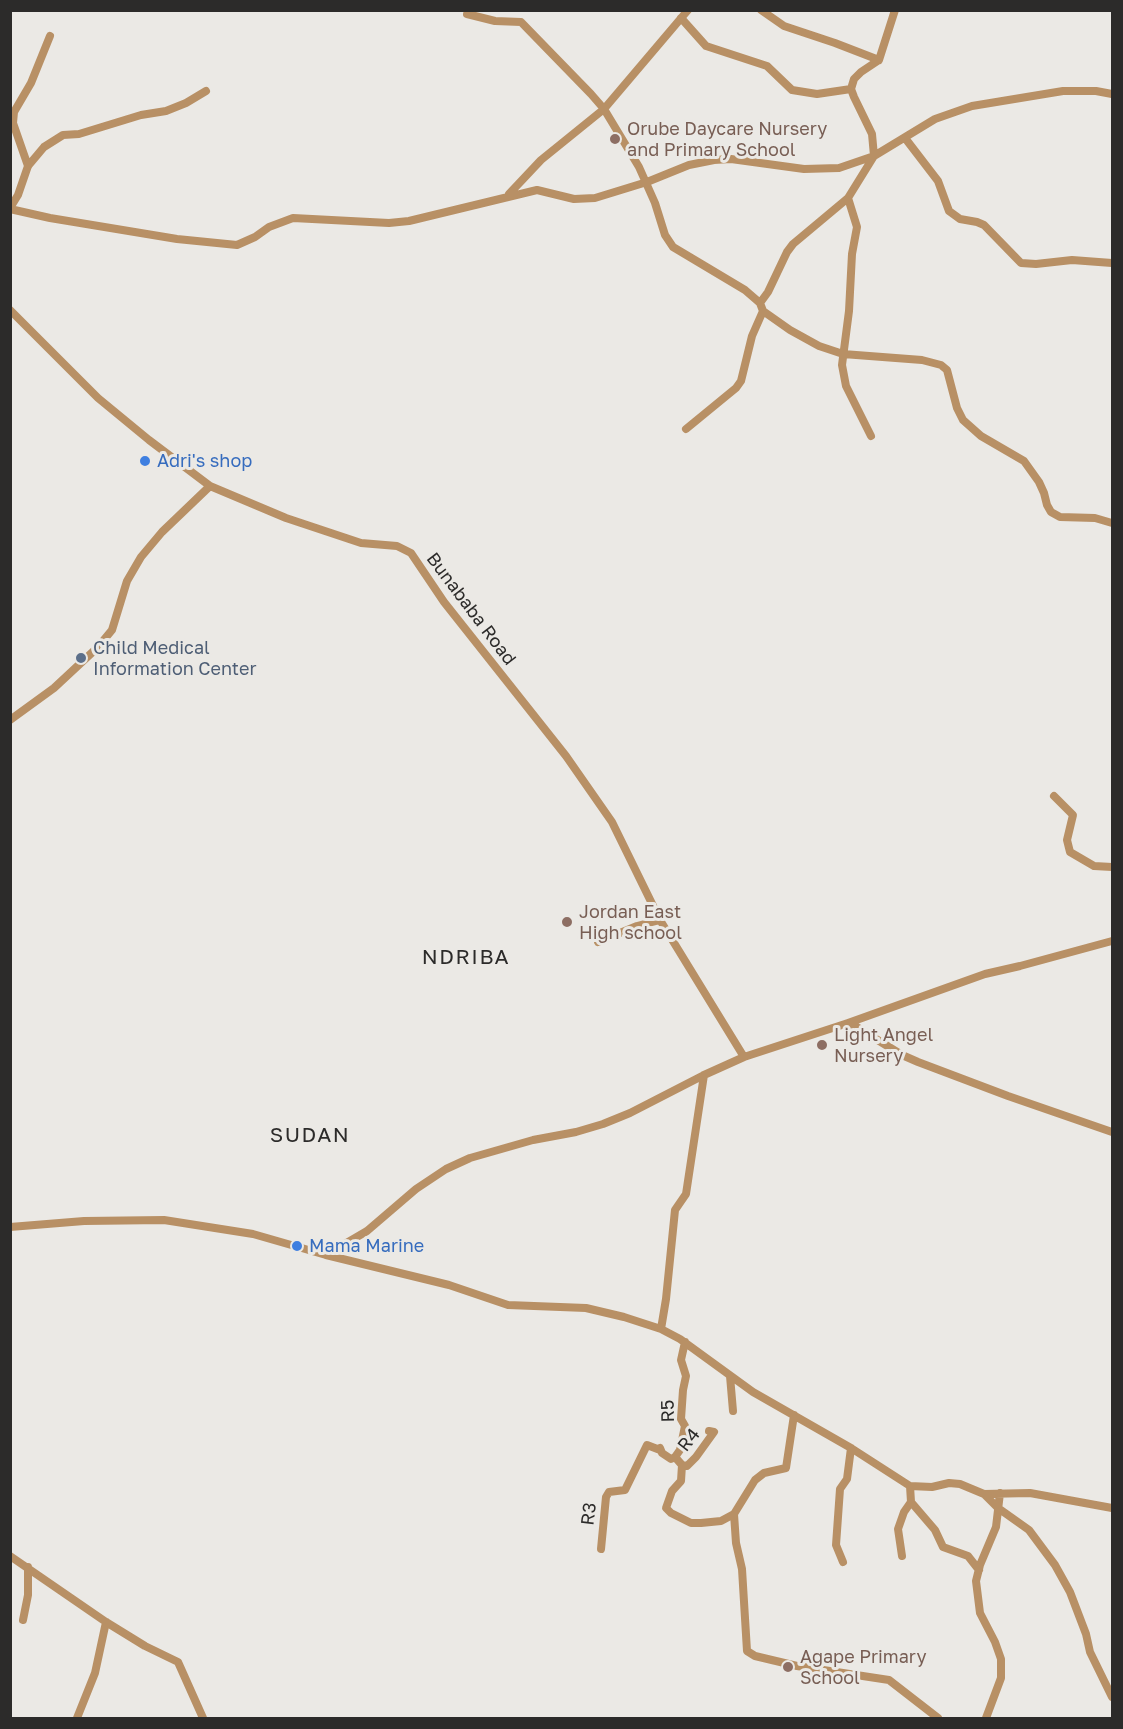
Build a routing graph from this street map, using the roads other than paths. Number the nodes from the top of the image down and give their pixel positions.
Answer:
1 (688, 10) edge
2 (761, 10) edge
3 (895, 10) edge
4 (467, 14) dead end
5 (681, 18) junction
6 (50, 36) dead end
7 (879, 60) junction
8 (852, 89) junction
9 (206, 91) dead end
10 (1113, 94) edge
11 (604, 109) junction
12 (12, 116) edge
13 (905, 138) junction
14 (874, 156) junction
15 (28, 166) junction
16 (647, 182) junction
17 (508, 195) junction
18 (848, 198) junction
19 (10, 208) edge
20 (1113, 263) edge
21 (761, 307) junction
22 (10, 310) edge
23 (843, 354) junction
24 (686, 429) dead end
25 (871, 436) dead end
26 (210, 486) junction
27 (1113, 523) edge
28 (10, 720) edge
29 (1054, 796) dead end
30 (1113, 867) edge
31 (660, 920) junction
32 (1113, 941) edge
33 (598, 942) dead end
34 (848, 1023) junction
35 (744, 1057) junction
36 (704, 1075) junction
37 (1113, 1132) edge
38 (10, 1227) edge
39 (326, 1255) junction
40 (661, 1329) junction
41 (685, 1342) junction
42 (730, 1376) junction
43 (733, 1411) dead end
44 (794, 1415) junction
45 (709, 1431) dead end
46 (851, 1448) junction
47 (675, 1457) junction
48 (682, 1465) junction
49 (910, 1486) junction
50 (1000, 1493) junction
51 (984, 1494) junction
52 (911, 1502) junction
53 (998, 1508) junction
54 (1113, 1508) edge
55 (734, 1514) junction
56 (601, 1549) dead end
57 (10, 1556) edge
58 (902, 1556) dead end
59 (843, 1562) dead end
60 (28, 1567) junction
61 (979, 1570) junction
62 (23, 1620) dead end
63 (106, 1622) junction
64 (1113, 1697) edge
65 (77, 1719) edge
66 (203, 1719) edge
67 (938, 1719) edge
68 (986, 1719) edge

1 - 5 street
2 - 7 street
3 - 7 street
4 - 11 street
5 - 8 street
5 - 11 street
6 - 12 street
7 - 8 street
8 - 14 street
9 - 15 street
10 - 13 street
11 - 16 street
11 - 17 street
12 - 15 street
13 - 14 street
13 - 20 street
14 - 16 street
14 - 18 street
15 - 19 street
16 - 17 street
16 - 21 street
17 - 19 street
18 - 21 street
18 - 23 street
21 - 23 street
21 - 24 street
22 - 26 street, Bunababa Road
23 - 25 street
23 - 27 street
26 - 28 street
26 - 31 street, Bunababa Road
29 - 30 street
31 - 33 street
31 - 35 street, Bunababa Road
32 - 34 street
34 - 35 street
34 - 37 street
35 - 36 street
36 - 39 street
36 - 40 street
38 - 39 street
39 - 40 street
40 - 41 street
41 - 42 street
41 - 47 street, R5
42 - 43 street
42 - 44 street
44 - 46 street
44 - 55 street
45 - 48 street, R4
46 - 49 street
46 - 59 street
47 - 48 street
47 - 56 street, R3
48 - 55 street
49 - 51 street
49 - 52 street
50 - 51 street
50 - 53 street
50 - 54 street
51 - 53 street
52 - 58 street
52 - 61 street
53 - 61 street
53 - 64 street
55 - 67 street
57 - 60 street
60 - 62 street
60 - 63 street
61 - 68 street
63 - 65 street
63 - 66 street

